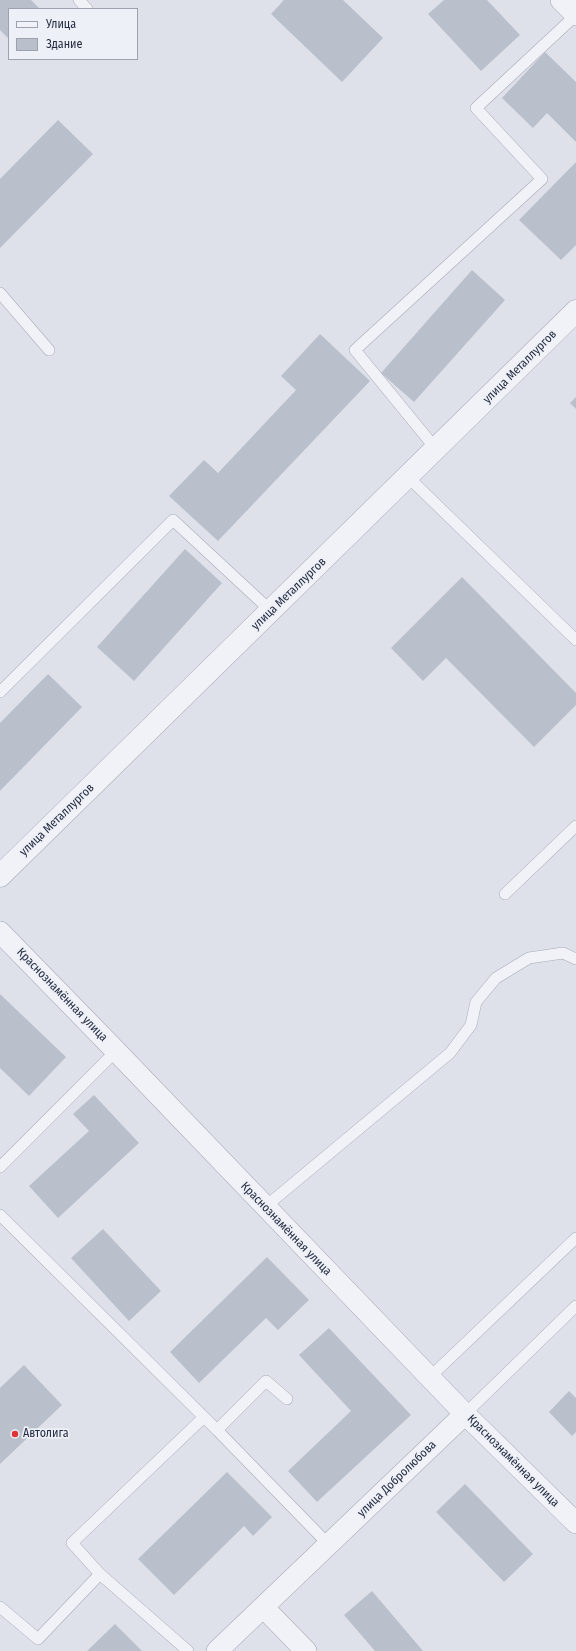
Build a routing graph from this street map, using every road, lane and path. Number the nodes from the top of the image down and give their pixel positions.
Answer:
1 (79, 0) edge
2 (561, 0) edge
3 (86, 8) edge
4 (576, 15) edge
5 (0, 293) edge
6 (576, 311) edge
7 (49, 350) dead end
8 (436, 449) junction
9 (408, 477) junction
10 (271, 611) junction
11 (576, 640) edge
12 (0, 692) edge
13 (576, 826) edge
14 (0, 876) edge
15 (505, 894) dead end
16 (0, 932) edge
17 (576, 959) edge
18 (116, 1051) junction
19 (0, 1167) edge
20 (265, 1207) junction
21 (0, 1215) edge
22 (576, 1238) edge
23 (576, 1306) edge
24 (430, 1377) junction
25 (287, 1399) dead end
26 (465, 1414) junction
27 (204, 1417) junction
28 (217, 1430) junction
29 (576, 1523) edge
30 (329, 1545) junction
31 (100, 1574) junction
32 (0, 1607) edge
33 (263, 1607) junction
34 (188, 1651) edge
35 (217, 1651) edge
36 (306, 1651) edge

1 - 3 lane
2 - 4 street
4 - 8 lane
5 - 7 lane
6 - 8 street, улица Металлургов
8 - 9 street, улица Металлургов
9 - 10 street, улица Металлургов
9 - 11 lane
10 - 12 lane
10 - 14 street, улица Металлургов
13 - 15 lane
16 - 18 street, Краснознамённая улица
17 - 20 lane
18 - 19 lane
18 - 20 street, Краснознамённая улица
20 - 24 street, Краснознамённая улица
21 - 27 lane
22 - 24 lane
23 - 26 lane, улица Добролюбова
24 - 26 street, Краснознамённая улица
25 - 28 lane
26 - 29 street, Краснознамённая улица
26 - 30 street, улица Добролюбова
27 - 28 lane
27 - 31 lane
28 - 30 lane
30 - 33 street, улица Добролюбова
31 - 32 lane
31 - 34 lane
33 - 35 street, улица Добролюбова
33 - 36 street

